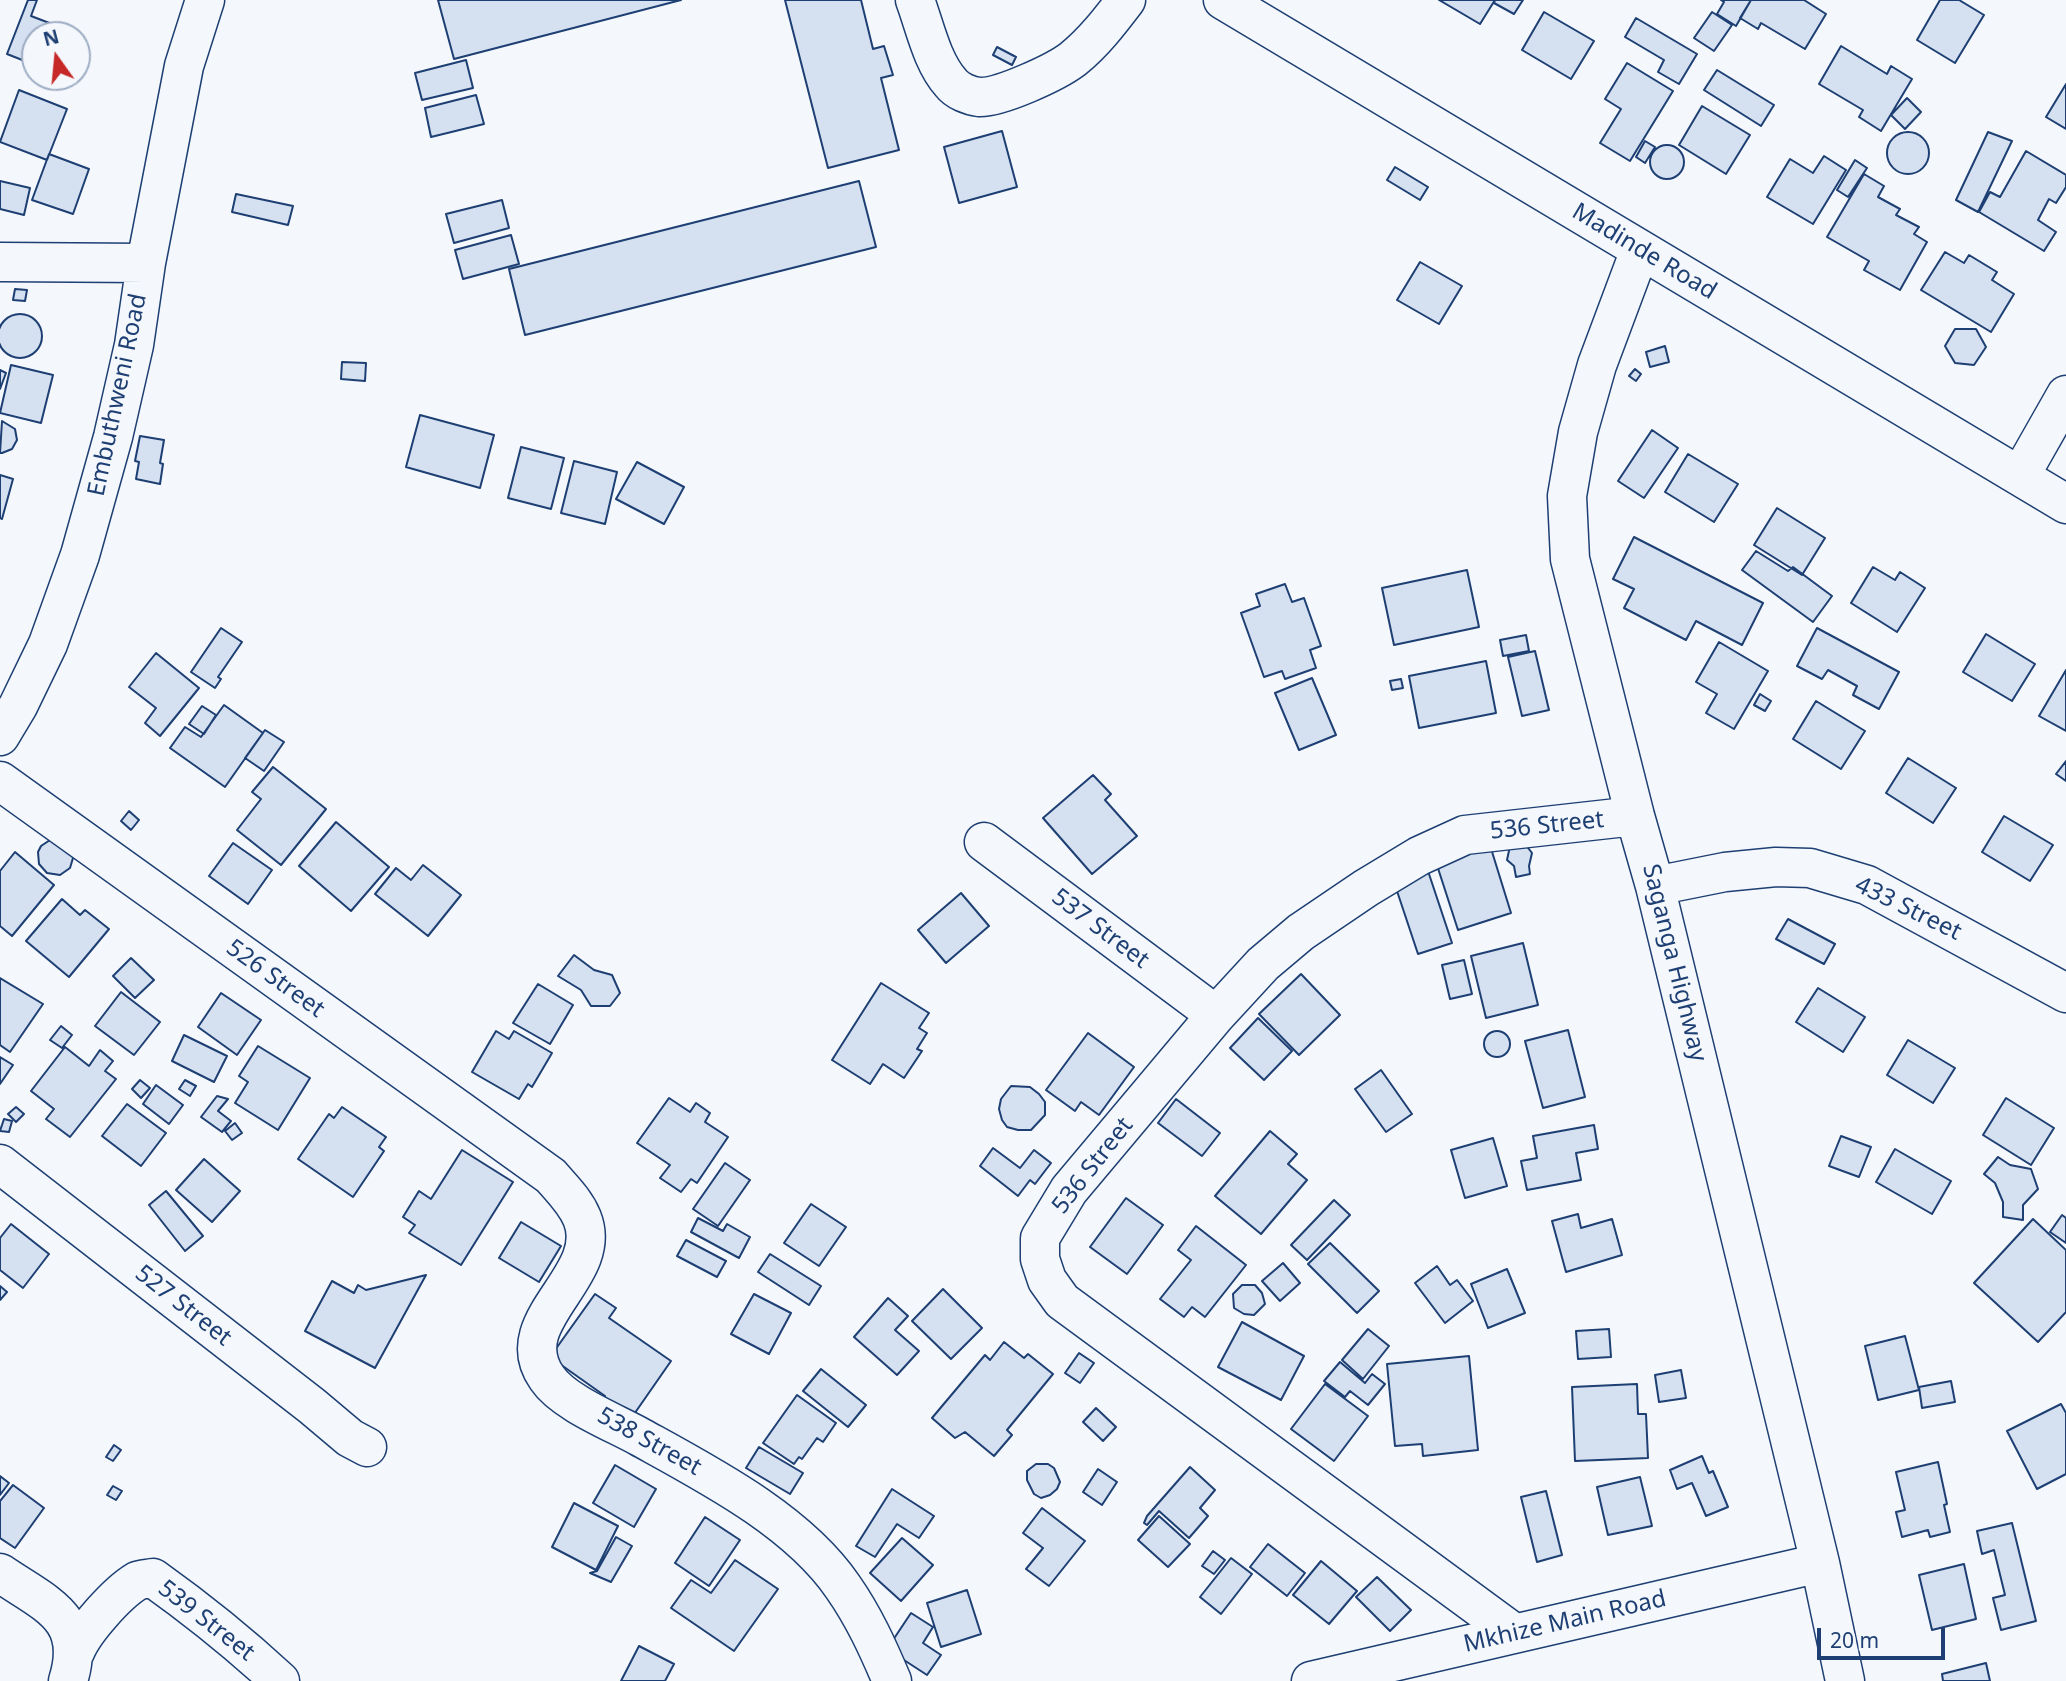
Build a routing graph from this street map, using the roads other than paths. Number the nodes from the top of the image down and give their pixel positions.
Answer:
1 (205, 0) edge
2 (915, 0) edge
3 (1126, 0) edge
4 (1223, 0) edge
5 (1640, 250) junction
6 (0, 262) edge
7 (146, 263) junction
8 (2066, 395) edge
9 (2020, 477) junction
10 (2066, 504) edge
11 (0, 736) edge
12 (0, 781) edge
13 (1636, 816) junction
14 (984, 842) dead end
15 (1656, 886) junction
16 (2066, 993) edge
17 (1216, 1015) junction
18 (0, 1164) edge
19 (551, 1176) joint
20 (367, 1447) dead end
21 (1821, 1563) junction
22 (0, 1573) edge
23 (1514, 1633) junction
24 (71, 1666) edge
25 (280, 1681) edge
26 (892, 1681) edge
27 (1311, 1681) edge
28 (1845, 1681) edge

1 - 7 street, Embuthweni Road
2 - 3 street
4 - 5 street, Madinde Road
5 - 9 street, Madinde Road
5 - 13 street, Saganga Highway
6 - 7 street
7 - 11 street, Embuthweni Road
8 - 9 street
9 - 10 street, Madinde Road
12 - 19 street, 526 Street
13 - 15 street, Saganga Highway
13 - 17 street, 536 Street
14 - 17 street, 537 Street
15 - 16 street, 433 Street
15 - 21 street, Saganga Highway
17 - 23 street, 536 Street
18 - 20 street, 527 Street
19 - 26 street, 538 Street
21 - 23 street, Mkhize Main Road
21 - 28 street, Saganga Highway
22 - 24 street
23 - 27 street, Mkhize Main Road
24 - 25 street, 539 Street

